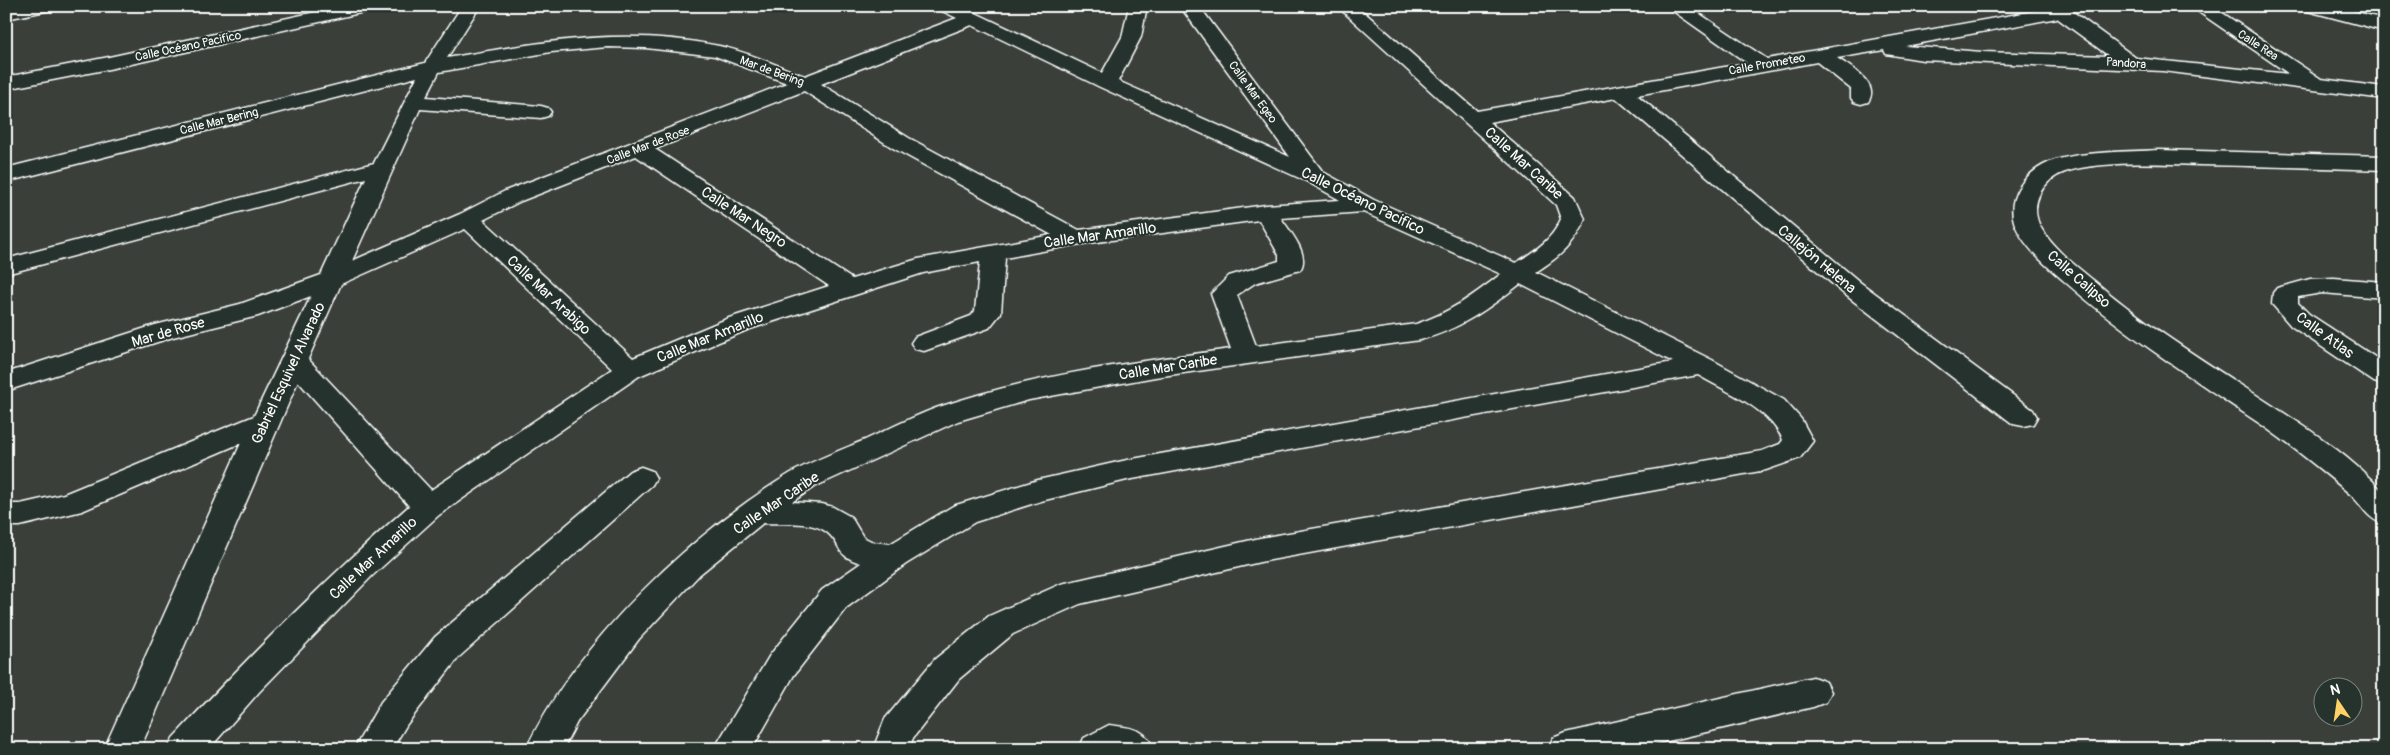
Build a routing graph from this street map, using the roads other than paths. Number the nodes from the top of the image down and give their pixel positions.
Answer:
1 (45, 6) edge
2 (369, 6) edge
3 (471, 6) edge
4 (946, 6) edge
5 (1138, 6) edge
6 (1190, 6) edge
7 (1346, 6) edge
8 (1675, 6) edge
9 (2199, 6) edge
10 (2310, 6) edge
11 (2056, 9) edge
12 (6, 14) edge
13 (971, 19) junction
14 (2384, 25) edge
15 (1868, 47) junction
16 (1819, 54) junction
17 (2131, 63) junction
18 (1763, 64) junction
19 (432, 67) junction
20 (6, 83) edge
21 (806, 83) junction
22 (1107, 83) junction
23 (2317, 84) junction
24 (1620, 91) junction
25 (2384, 93) edge
26 (1861, 98) dead end
27 (413, 102) junction
28 (541, 112) dead end
29 (1474, 118) junction
30 (639, 148) junction
31 (2384, 163) edge
32 (383, 167) junction
33 (6, 175) edge
34 (1316, 178) junction
35 (1366, 206) junction
36 (1266, 212) junction
37 (468, 219) junction
38 (1074, 238) junction
39 (994, 251) junction
40 (6, 267) edge
41 (1518, 274) junction
42 (330, 280) junction
43 (849, 288) junction
44 (2384, 290) edge
45 (924, 343) dead end
46 (1246, 356) junction
47 (294, 360) junction
48 (1702, 366) junction
49 (630, 370) junction
50 (2384, 376) edge
51 (6, 382) edge
52 (2023, 417) dead end
53 (265, 422) junction
54 (641, 478) dead end
55 (428, 507) junction
56 (757, 512) junction
57 (2384, 514) edge
58 (11, 518) edge
59 (895, 556) junction
60 (1813, 692) dead end
61 (122, 749) edge
62 (186, 749) edge
63 (372, 749) edge
64 (544, 749) edge
65 (732, 749) edge
66 (891, 749) edge
67 (1097, 749) edge
68 (1136, 749) edge
69 (1566, 749) edge

1 - 12 street
2 - 20 street, Calle Océano Pacifico
3 - 19 street, Gabriel Esquivel Alvarado
4 - 13 street, Calle Océano Pacifico
5 - 22 street
6 - 34 street, Calle Mar Egeo
7 - 29 street, Calle Mar Caribe
8 - 18 street
9 - 23 street, Calle Rea
10 - 14 street
11 - 15 street, Calle Prometeo
11 - 17 street
13 - 21 street, Calle Mar de Rose
13 - 22 street, Calle Océano Pacifico
15 - 16 street, Calle Prometeo
15 - 17 street, Pandora
16 - 18 street, Calle Prometeo
16 - 26 street
17 - 23 street, Pandora
18 - 24 street, Calle Prometeo
19 - 21 street, Mar de Bering
19 - 27 street, Gabriel Esquivel Alvarado
19 - 33 street, Calle Mar Bering
21 - 30 street, Calle Mar de Rose
21 - 38 street, Mar de Bering
22 - 34 street, Calle Océano Pacifico
23 - 25 street, Pandora
24 - 29 street, Calle Prometeo
24 - 52 street, Callejón Helena
27 - 28 street
27 - 32 street, Gabriel Esquivel Alvarado
29 - 41 street, Calle Mar Caribe
30 - 37 street, Calle Mar de Rose
30 - 43 street, Calle Mar Negro
31 - 57 street, Calle Calipso
32 - 40 street
32 - 42 street, Gabriel Esquivel Alvarado
34 - 35 street, Calle Océano Pacifico
35 - 36 street, Calle Mar Amarillo
35 - 41 street, Calle Océano Pacifico
36 - 38 street, Calle Mar Amarillo
36 - 46 street
37 - 42 street, Calle Mar de Rose
37 - 49 street, Calle Mar Arabigo
38 - 39 street, Calle Mar Amarillo
39 - 43 street, Calle Mar Amarillo
39 - 45 street
41 - 46 street, Calle Mar Caribe
41 - 48 street, Calle Océano Pacifico
42 - 47 street, Gabriel Esquivel Alvarado
42 - 51 street, Mar de Rose
43 - 49 street, Calle Mar Amarillo
44 - 50 street, Calle Atlas
46 - 56 street, Calle Mar Caribe
47 - 53 street, Gabriel Esquivel Alvarado
47 - 55 street
48 - 59 street
48 - 66 street, Calle Océano Pacifico
49 - 55 street, Calle Mar Amarillo
53 - 58 street
53 - 61 street, Gabriel Esquivel Alvarado
54 - 63 street
55 - 62 street, Calle Mar Amarillo
56 - 59 street
56 - 64 street, Calle Mar Caribe
59 - 65 street
60 - 69 street
67 - 68 street

